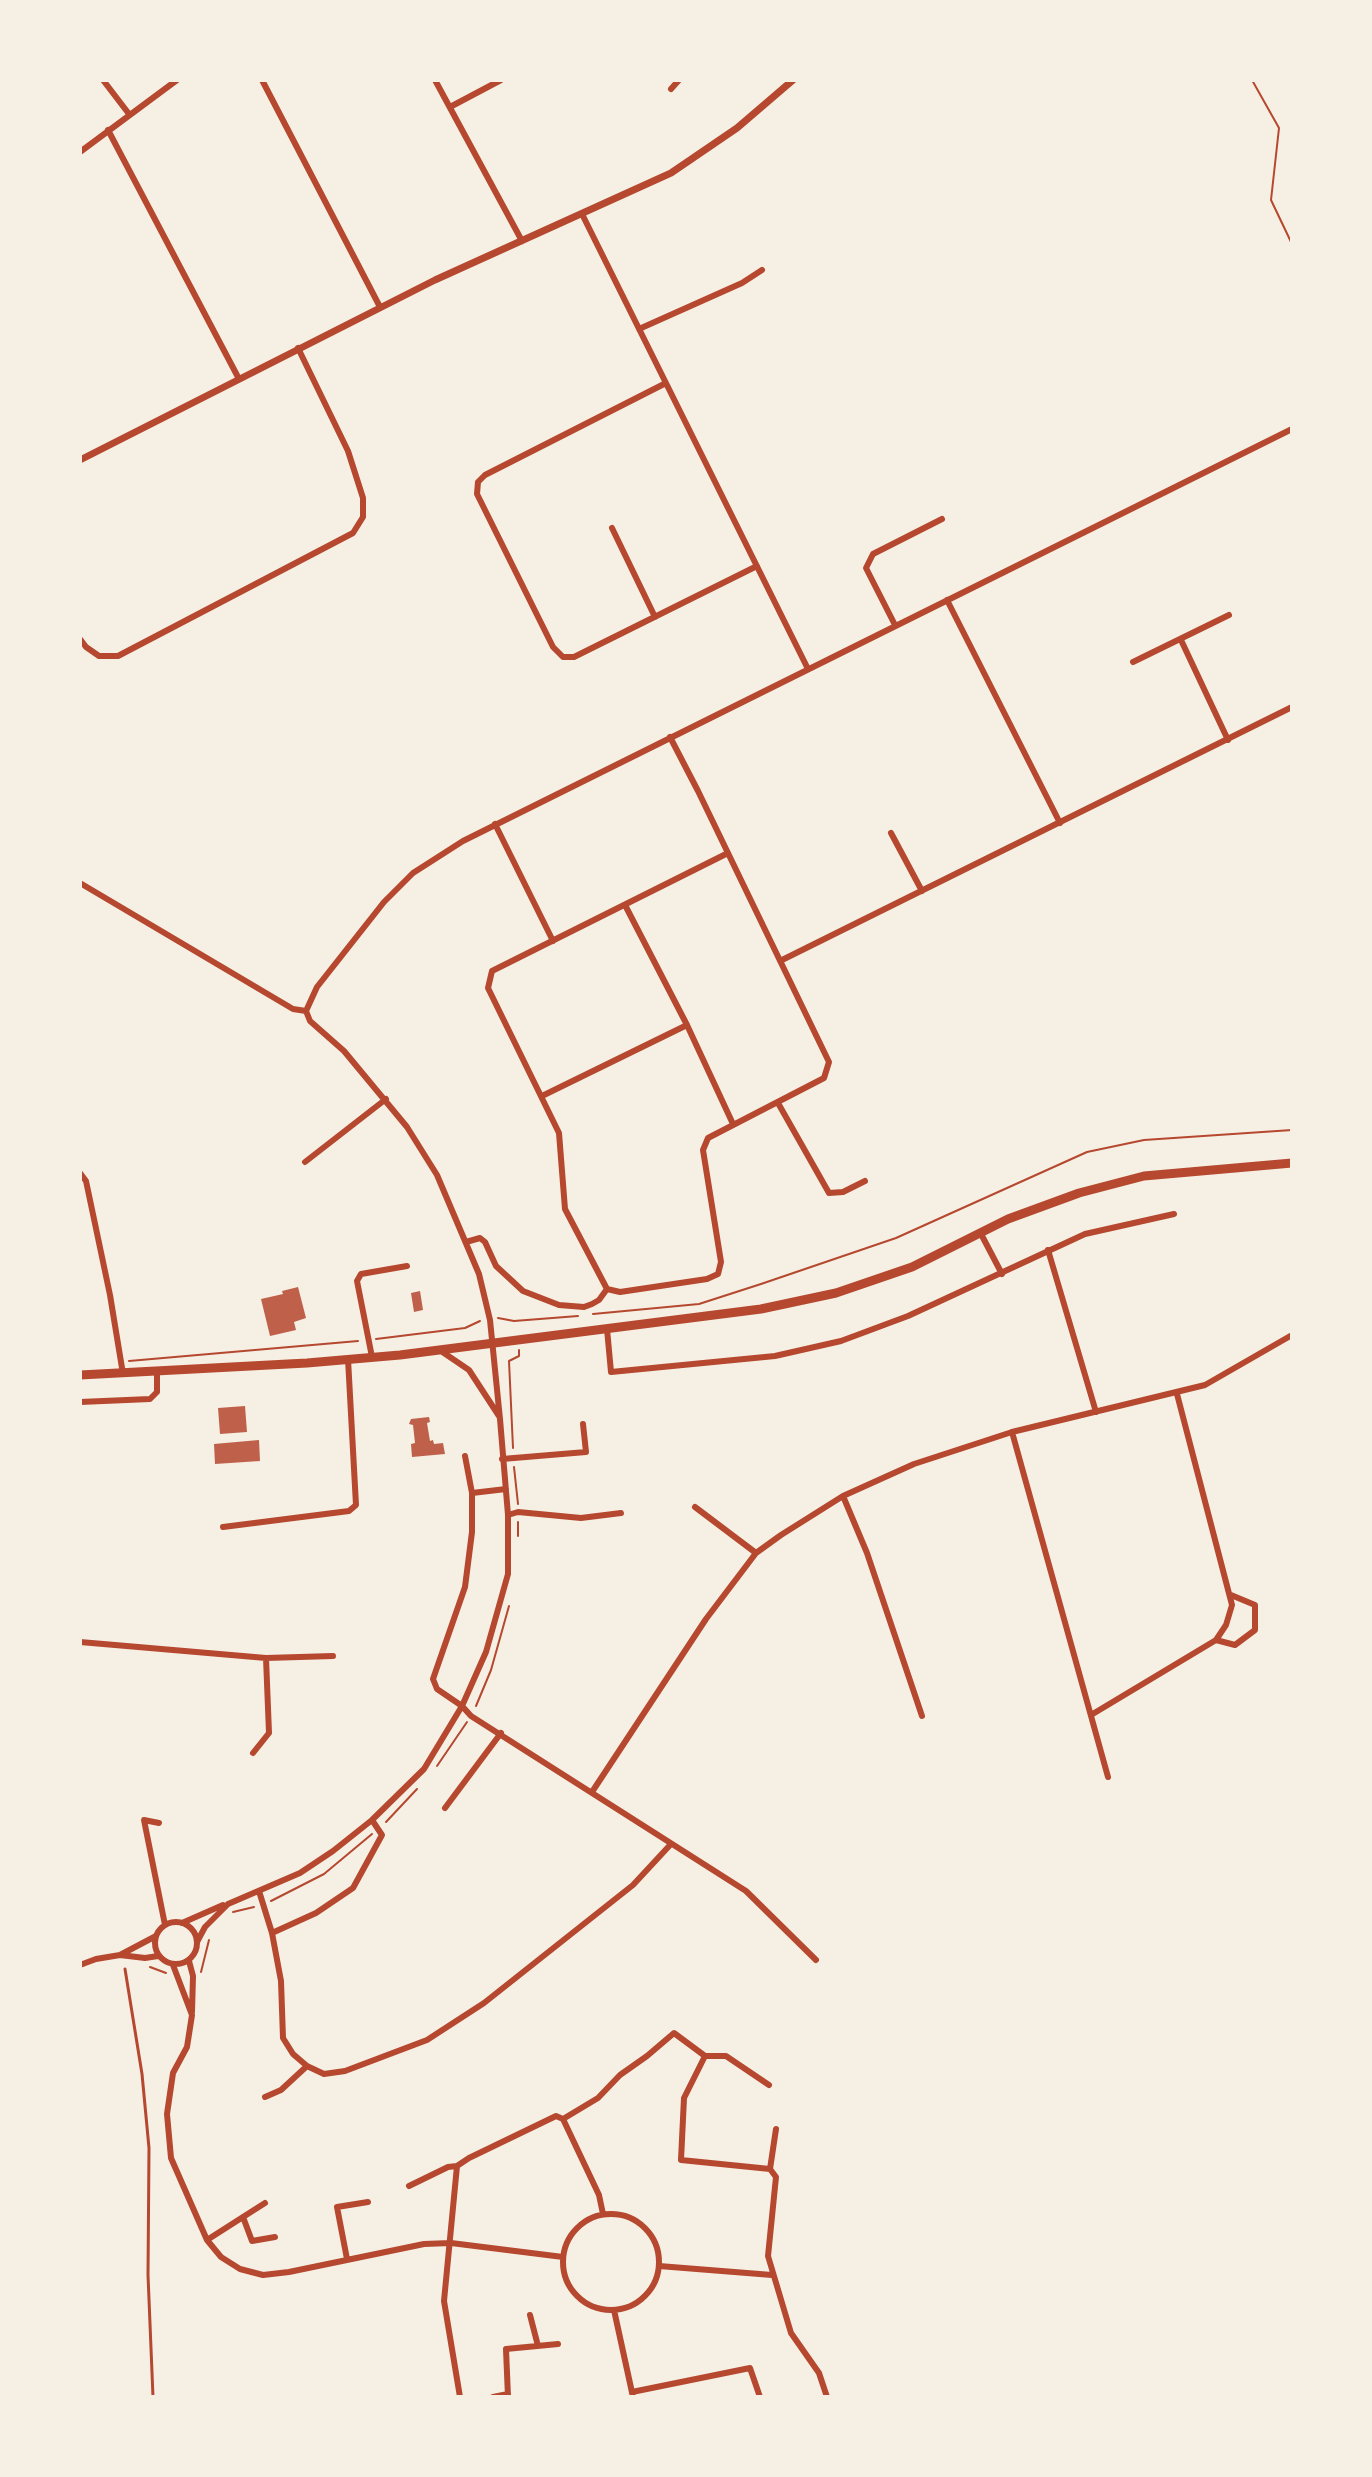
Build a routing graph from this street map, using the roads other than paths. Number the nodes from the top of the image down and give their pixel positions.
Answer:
1 (103, 80) edge
2 (177, 80) edge
3 (262, 80) edge
4 (435, 80) edge
5 (501, 80) edge
6 (679, 80) edge
7 (787, 82) edge
8 (671, 89) dead end
9 (450, 107) junction
10 (129, 114) junction
11 (108, 130) junction
12 (80, 152) edge
13 (582, 214) junction
14 (522, 241) junction
15 (762, 270) dead end
16 (380, 307) junction
17 (639, 329) junction
18 (298, 348) junction
19 (239, 379) junction
20 (666, 383) junction
21 (1292, 429) edge
22 (80, 460) edge
23 (942, 519) dead end
24 (612, 528) dead end
25 (757, 566) junction
26 (947, 600) junction
27 (1229, 615) dead end
28 (655, 617) junction
29 (895, 625) junction
30 (80, 639) edge
31 (1181, 640) junction
32 (1133, 662) dead end
33 (808, 669) junction
34 (1292, 707) edge
35 (670, 737) junction
36 (1228, 740) junction
37 (1060, 823) junction
38 (495, 824) junction
39 (891, 833) dead end
40 (728, 853) junction
41 (80, 883) edge
42 (922, 891) junction
43 (625, 905) junction
44 (553, 941) junction
45 (780, 961) junction
46 (306, 1011) junction
47 (687, 1025) junction
48 (542, 1096) junction
49 (386, 1099) junction
50 (778, 1103) junction
51 (733, 1124) junction
52 (305, 1162) dead end
53 (1292, 1163) edge
54 (80, 1173) edge
55 (865, 1181) dead end
56 (1174, 1214) dead end
57 (980, 1232) junction
58 (466, 1242) junction
59 (1048, 1250) junction
60 (407, 1266) dead end
61 (1002, 1274) junction
62 (607, 1289) junction
63 (607, 1329) junction
64 (1292, 1335) edge
65 (493, 1342) junction
66 (439, 1350) junction
67 (372, 1357) junction
68 (348, 1359) junction
69 (157, 1372) junction
70 (123, 1374) junction
71 (80, 1375) edge
72 (1177, 1394) junction
73 (80, 1402) edge
74 (1096, 1412) junction
75 (500, 1419) junction
76 (583, 1424) dead end
77 (1012, 1432) junction
78 (465, 1456) dead end
79 (502, 1459) junction
80 (506, 1489) junction
81 (472, 1493) junction
82 (843, 1496) junction
83 (695, 1507) dead end
84 (621, 1513) dead end
85 (508, 1515) junction
86 (223, 1527) dead end
87 (756, 1553) junction
88 (1231, 1595) junction
89 (1216, 1640) junction
90 (80, 1642) edge
91 (333, 1656) dead end
92 (266, 1658) junction
93 (462, 1706) junction
94 (1091, 1715) junction
95 (922, 1716) dead end
96 (501, 1733) junction
97 (253, 1753) dead end
98 (1108, 1777) dead end
99 (592, 1792) junction
100 (445, 1808) dead end
101 (372, 1820) junction
102 (159, 1823) dead end
103 (671, 1844) junction
104 (259, 1891) junction
105 (228, 1904) junction
106 (182, 1923) junction
107 (165, 1925) junction
108 (272, 1933) junction
109 (156, 1936) junction
110 (197, 1942) junction
111 (120, 1955) junction
112 (158, 1956) junction
113 (816, 1960) dead end
114 (189, 1961) junction
115 (80, 1965) edge
116 (173, 1965) junction
117 (125, 1969) dead end
118 (192, 2015) junction
119 (705, 2056) junction
120 (307, 2066) junction
121 (769, 2085) dead end
122 (265, 2097) dead end
123 (563, 2119) junction
124 (776, 2129) dead end
125 (457, 2166) junction
126 (770, 2169) junction
127 (409, 2186) dead end
128 (368, 2202) dead end
129 (265, 2203) dead end
130 (603, 2214) junction
131 (243, 2217) junction
132 (275, 2237) dead end
133 (207, 2240) junction
134 (451, 2243) junction
135 (563, 2257) junction
136 (347, 2259) junction
137 (659, 2266) junction
138 (772, 2275) junction
139 (614, 2310) junction
140 (530, 2315) dead end
141 (558, 2344) dead end
142 (538, 2346) junction
143 (632, 2395) edge
144 (508, 2396) edge
145 (153, 2397) edge
146 (460, 2397) edge
147 (493, 2397) edge
148 (760, 2397) edge
149 (827, 2397) edge

1 - 10 street
2 - 10 street
3 - 16 street
4 - 9 street
5 - 9 street
6 - 8 street
7 - 13 street
9 - 14 street
10 - 11 street
11 - 12 street
11 - 19 street
13 - 14 street
13 - 17 street
14 - 16 street
15 - 17 street
16 - 18 street
17 - 20 street
18 - 19 street
18 - 30 street
19 - 22 street
20 - 25 street
20 - 28 street
21 - 26 street
23 - 29 street
24 - 28 street
25 - 28 street
25 - 33 street
26 - 29 street
26 - 37 street
27 - 31 street
29 - 33 street
31 - 32 street
31 - 36 street
33 - 35 street
34 - 36 street
35 - 38 street
35 - 40 street
36 - 37 street
37 - 42 street
38 - 44 street
38 - 46 street
39 - 42 street
40 - 43 street
40 - 45 street
41 - 46 street
42 - 45 street
43 - 44 street
43 - 47 street
44 - 48 street
45 - 50 street
46 - 49 street
47 - 48 street
47 - 51 street
48 - 62 street
49 - 52 street
49 - 58 street
50 - 51 street
50 - 55 street
51 - 62 street
53 - 57 main road
54 - 70 street
56 - 59 street
57 - 61 street
57 - 63 main road
58 - 62 street
58 - 65 street
59 - 61 street
59 - 74 street
60 - 67 street
61 - 63 street
63 - 65 main road
64 - 72 street
65 - 66 main road
65 - 75 street
66 - 67 main road
66 - 75 street
67 - 68 main road
68 - 69 main road
68 - 86 street
69 - 70 main road
69 - 73 street
70 - 71 main road
72 - 74 street
72 - 88 street
74 - 77 street
75 - 79 street
76 - 79 street
77 - 82 street
77 - 94 street
78 - 81 street
79 - 80 street
80 - 81 street
80 - 85 street
81 - 93 street
82 - 87 street
82 - 95 street
83 - 87 street
84 - 85 street
85 - 93 street
87 - 99 street
88 - 89 street
88 - 89 street
89 - 94 street
90 - 92 street
91 - 92 street
92 - 97 street
93 - 96 street
93 - 101 street
94 - 98 street
96 - 99 street
96 - 100 street
99 - 103 street
101 - 104 street
101 - 108 street
102 - 107 street
103 - 113 street
103 - 120 street
104 - 105 street
104 - 108 street
105 - 106 street
105 - 110 street
106 - 107 street
106 - 110 street
107 - 109 street
108 - 120 street
109 - 111 street
109 - 112 street
110 - 114 street
111 - 112 street
111 - 115 street
112 - 116 street
114 - 116 street
114 - 118 street
116 - 118 street
117 - 145 lane
118 - 133 street
119 - 121 street
119 - 123 street
119 - 126 street
120 - 122 street
123 - 125 street
123 - 130 street
124 - 126 street
125 - 127 street
125 - 134 street
126 - 138 street
128 - 136 street
129 - 131 street
130 - 135 street
130 - 137 street
131 - 132 street
131 - 133 street
133 - 136 street
134 - 135 street
134 - 136 street
134 - 146 street
135 - 139 street
137 - 138 street
137 - 139 street
138 - 149 street
139 - 143 street
140 - 142 street
141 - 142 street
142 - 144 street
143 - 148 street
144 - 147 street

